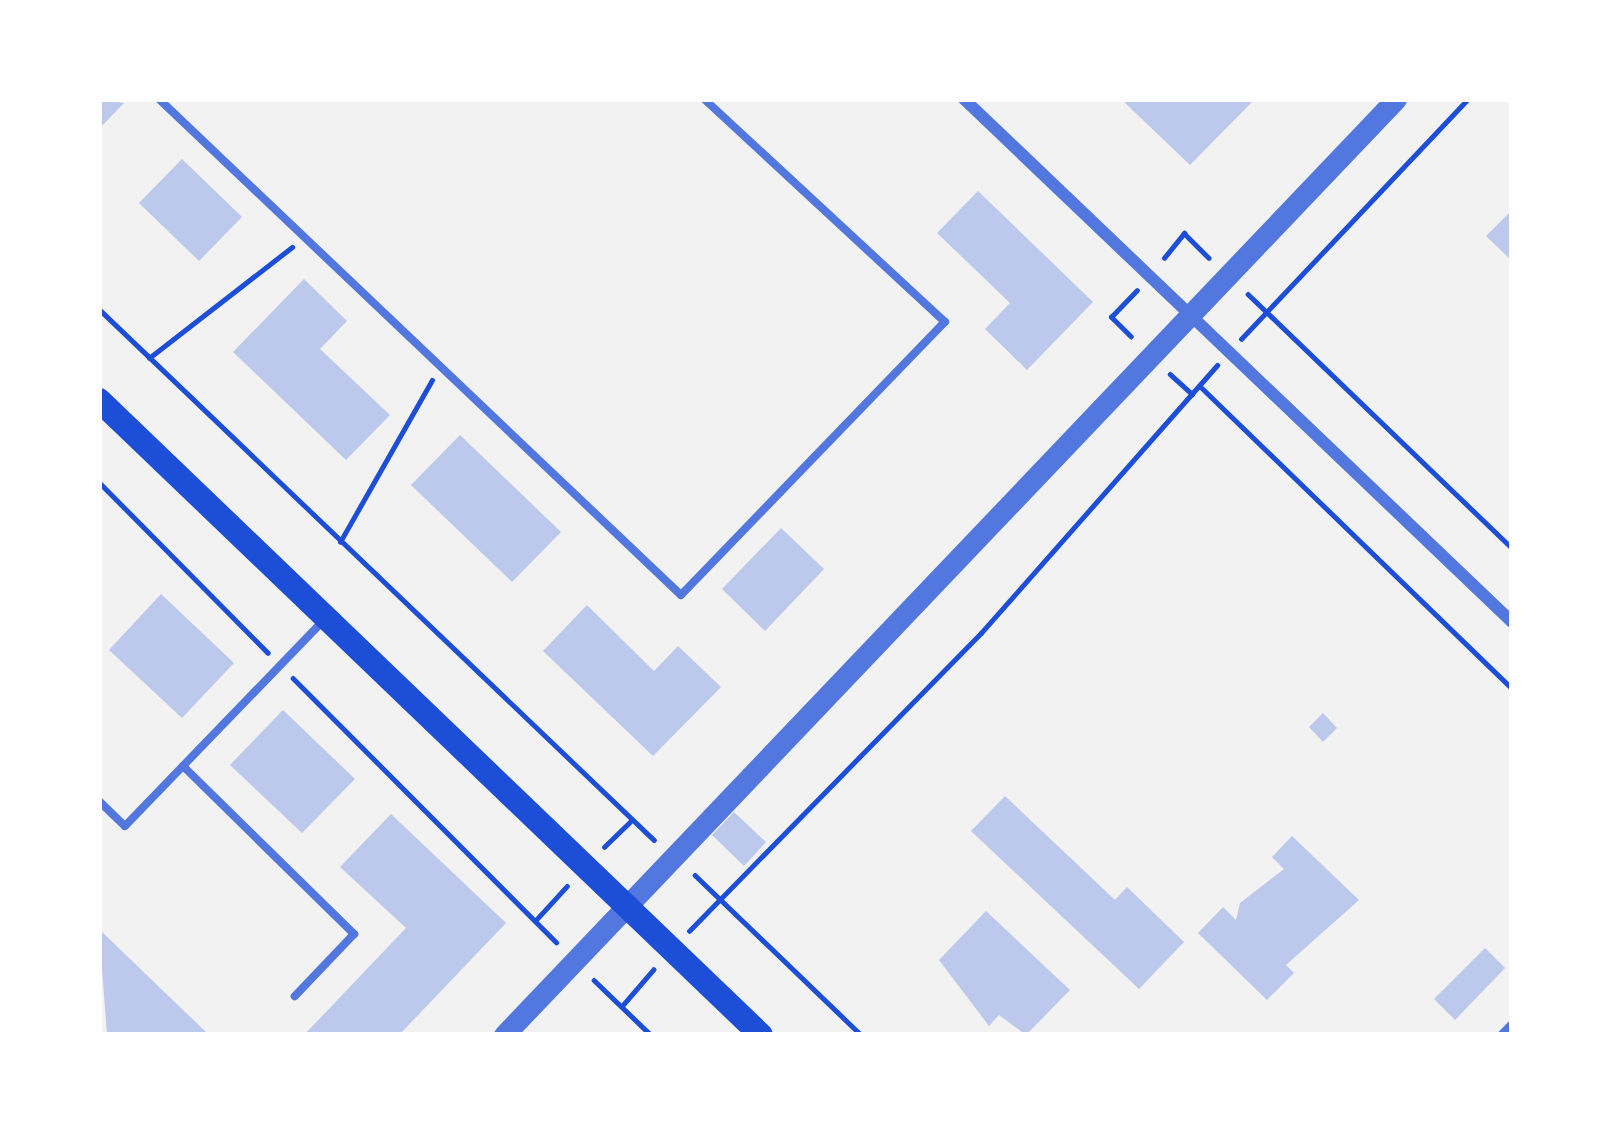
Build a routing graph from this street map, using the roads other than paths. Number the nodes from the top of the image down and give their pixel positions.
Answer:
1 (159, 99) edge
2 (704, 99) edge
3 (964, 99) edge
4 (1396, 99) edge
5 (1191, 313) junction
6 (99, 400) edge
7 (326, 617) junction
8 (1512, 622) edge
9 (183, 766) junction
10 (99, 801) edge
11 (628, 906) junction
12 (296, 996) dead end
13 (1512, 1024) edge
14 (504, 1035) edge
15 (761, 1035) edge
16 (1501, 1035) edge

1 - 2 lane
3 - 5 street
4 - 5 street
5 - 8 street
5 - 11 street
6 - 7 main road
7 - 9 lane
7 - 11 main road
9 - 10 lane
9 - 12 lane
11 - 14 street
11 - 15 main road
13 - 16 lane

